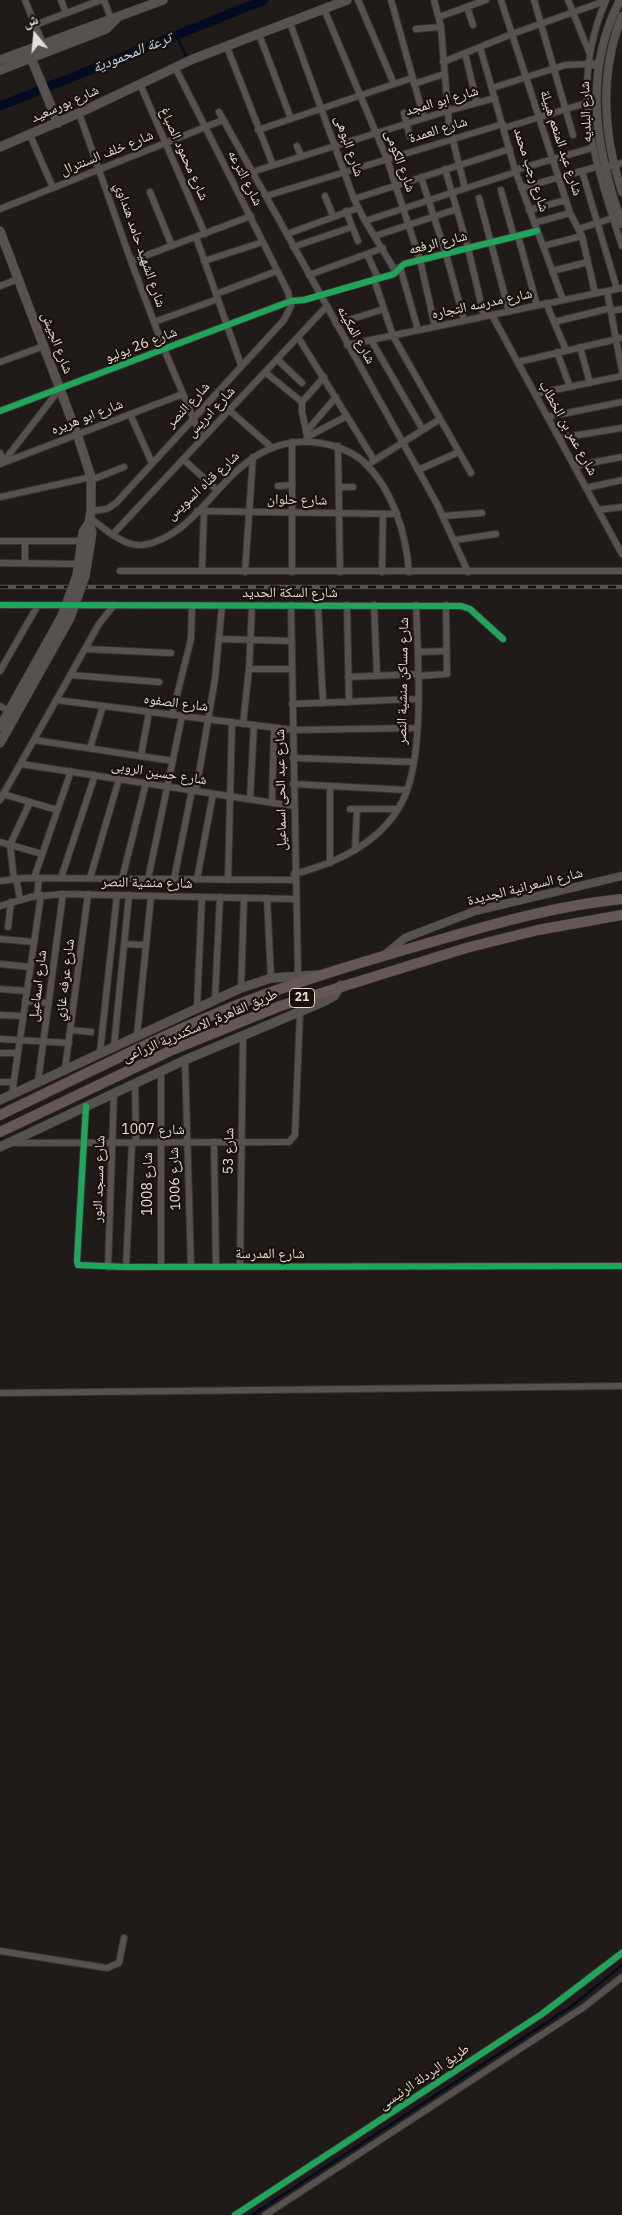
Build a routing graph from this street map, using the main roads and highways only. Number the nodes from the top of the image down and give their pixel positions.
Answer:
1 (163, 0) edge
2 (346, 0) edge
3 (114, 19) junction
4 (0, 60) edge
5 (32, 62) junction
6 (0, 70) edge
7 (57, 121) junction
8 (0, 147) edge
9 (0, 231) edge
10 (90, 517) junction
11 (81, 575) junction
12 (66, 617) junction
13 (0, 727) edge
14 (0, 743) edge
15 (622, 899) edge
16 (622, 916) edge
17 (325, 975) junction
18 (341, 985) junction
19 (0, 1100) edge
20 (0, 1115) edge
21 (0, 1132) edge
22 (3, 1145) edge

1 - 3 main road
2 - 7 main road, شارع بورسعيد
3 - 4 main road
3 - 5 main road
5 - 6 main road
5 - 7 main road
7 - 8 main road, شارع بورسعيد
9 - 10 main road, شارع الجيش
10 - 11 main road, شارع الجيش
10 - 11 main road, شارع الجيش
11 - 12 main road, شارع الجيش, bridge
12 - 13 main road, شارع الجيش
12 - 14 main road, شارع الجيش
15 - 17 highway, طريق القاهرة, الاسكندرية الزراعى / 21
16 - 18 highway, طريق القاهرة, الاسكندرية الزراعى / 21
17 - 19 main road
17 - 20 highway, طريق القاهرة, الاسكندرية الزراعى / 21
18 - 21 highway, طريق القاهرة, الاسكندرية الزراعى / 21
18 - 22 main road

